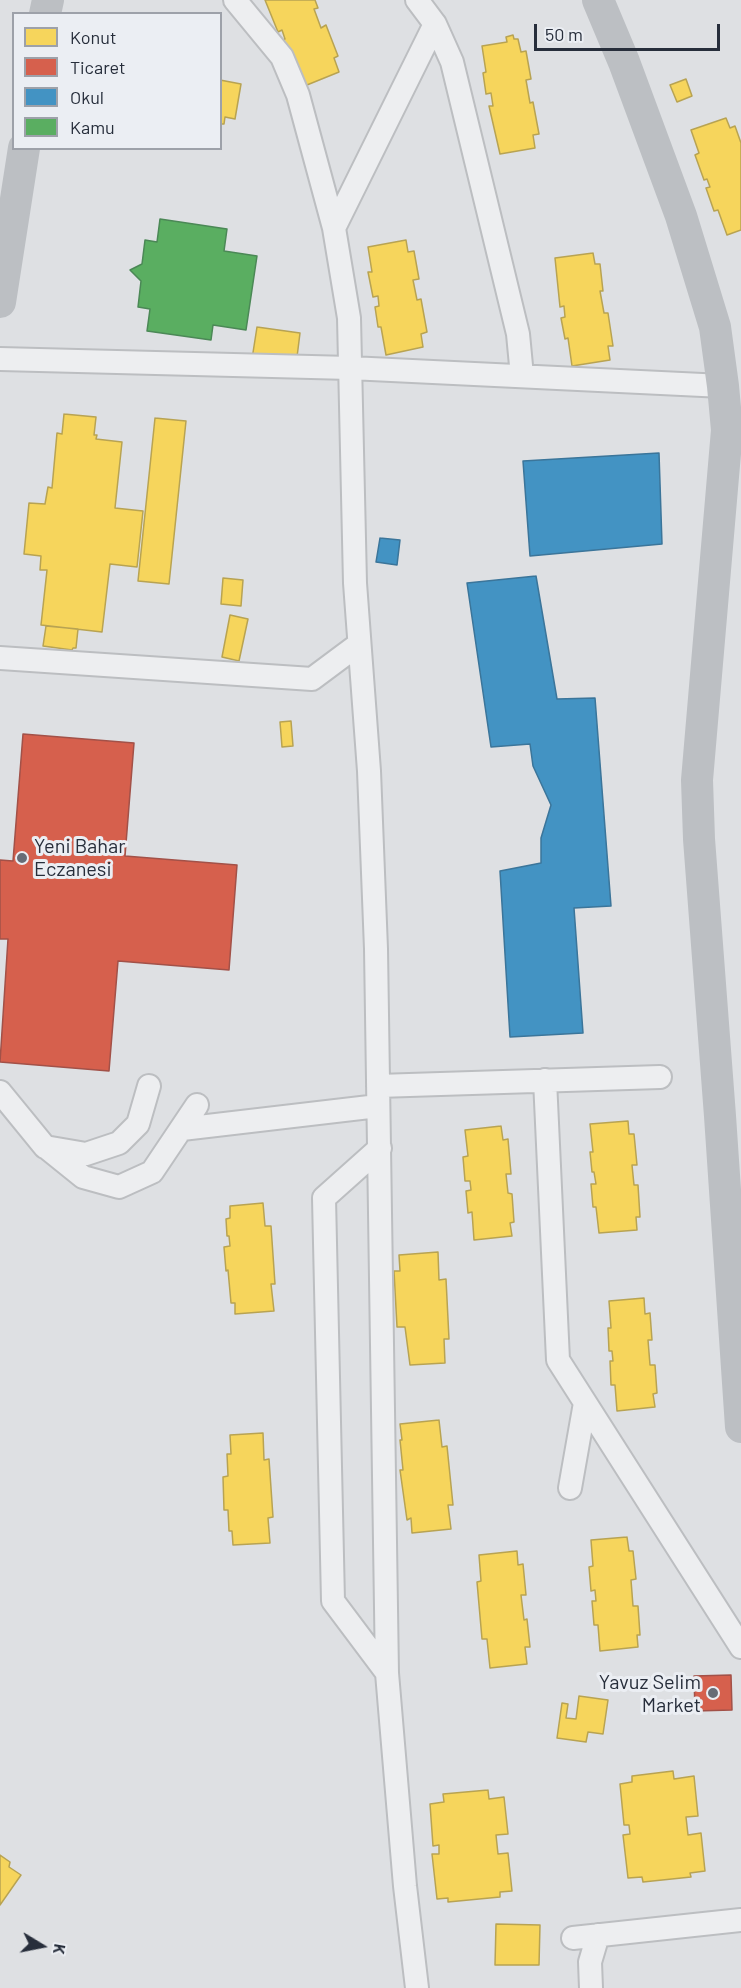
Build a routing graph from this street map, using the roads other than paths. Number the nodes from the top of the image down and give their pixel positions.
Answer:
1 (235, 0) edge
2 (417, 0) edge
3 (598, 0) edge
4 (435, 24) junction
5 (24, 150) edge
6 (334, 228) junction
7 (0, 300) edge
8 (0, 359) edge
9 (350, 368) junction
10 (522, 376) junction
11 (732, 392) edge
12 (359, 644) junction
13 (0, 658) edge
14 (660, 1077) dead end
15 (544, 1080) junction
16 (149, 1086) dead end
17 (0, 1092) edge
18 (378, 1096) junction
19 (197, 1105) dead end
20 (731, 1115) edge
21 (182, 1129) junction
22 (45, 1147) junction
23 (380, 1148) junction
24 (585, 1403) junction
25 (741, 1427) edge
26 (570, 1488) dead end
27 (741, 1647) edge
28 (387, 1673) junction
29 (741, 1920) edge
30 (598, 1935) junction
31 (573, 1938) dead end
32 (417, 1988) edge
33 (591, 1988) edge

1 - 6 street
2 - 4 street
3 - 11 street
4 - 6 street
4 - 10 street
5 - 7 street
6 - 9 street
8 - 9 street
9 - 10 street
9 - 12 street
10 - 11 street
11 - 20 street
12 - 13 street
12 - 18 street
14 - 15 street
15 - 18 street
15 - 24 street
16 - 22 street
17 - 22 street
18 - 21 street
18 - 23 street
19 - 21 street
20 - 25 street
21 - 22 street
23 - 28 street
23 - 28 street
24 - 26 street
24 - 27 street
28 - 32 street
29 - 30 street
30 - 31 street
30 - 33 street

